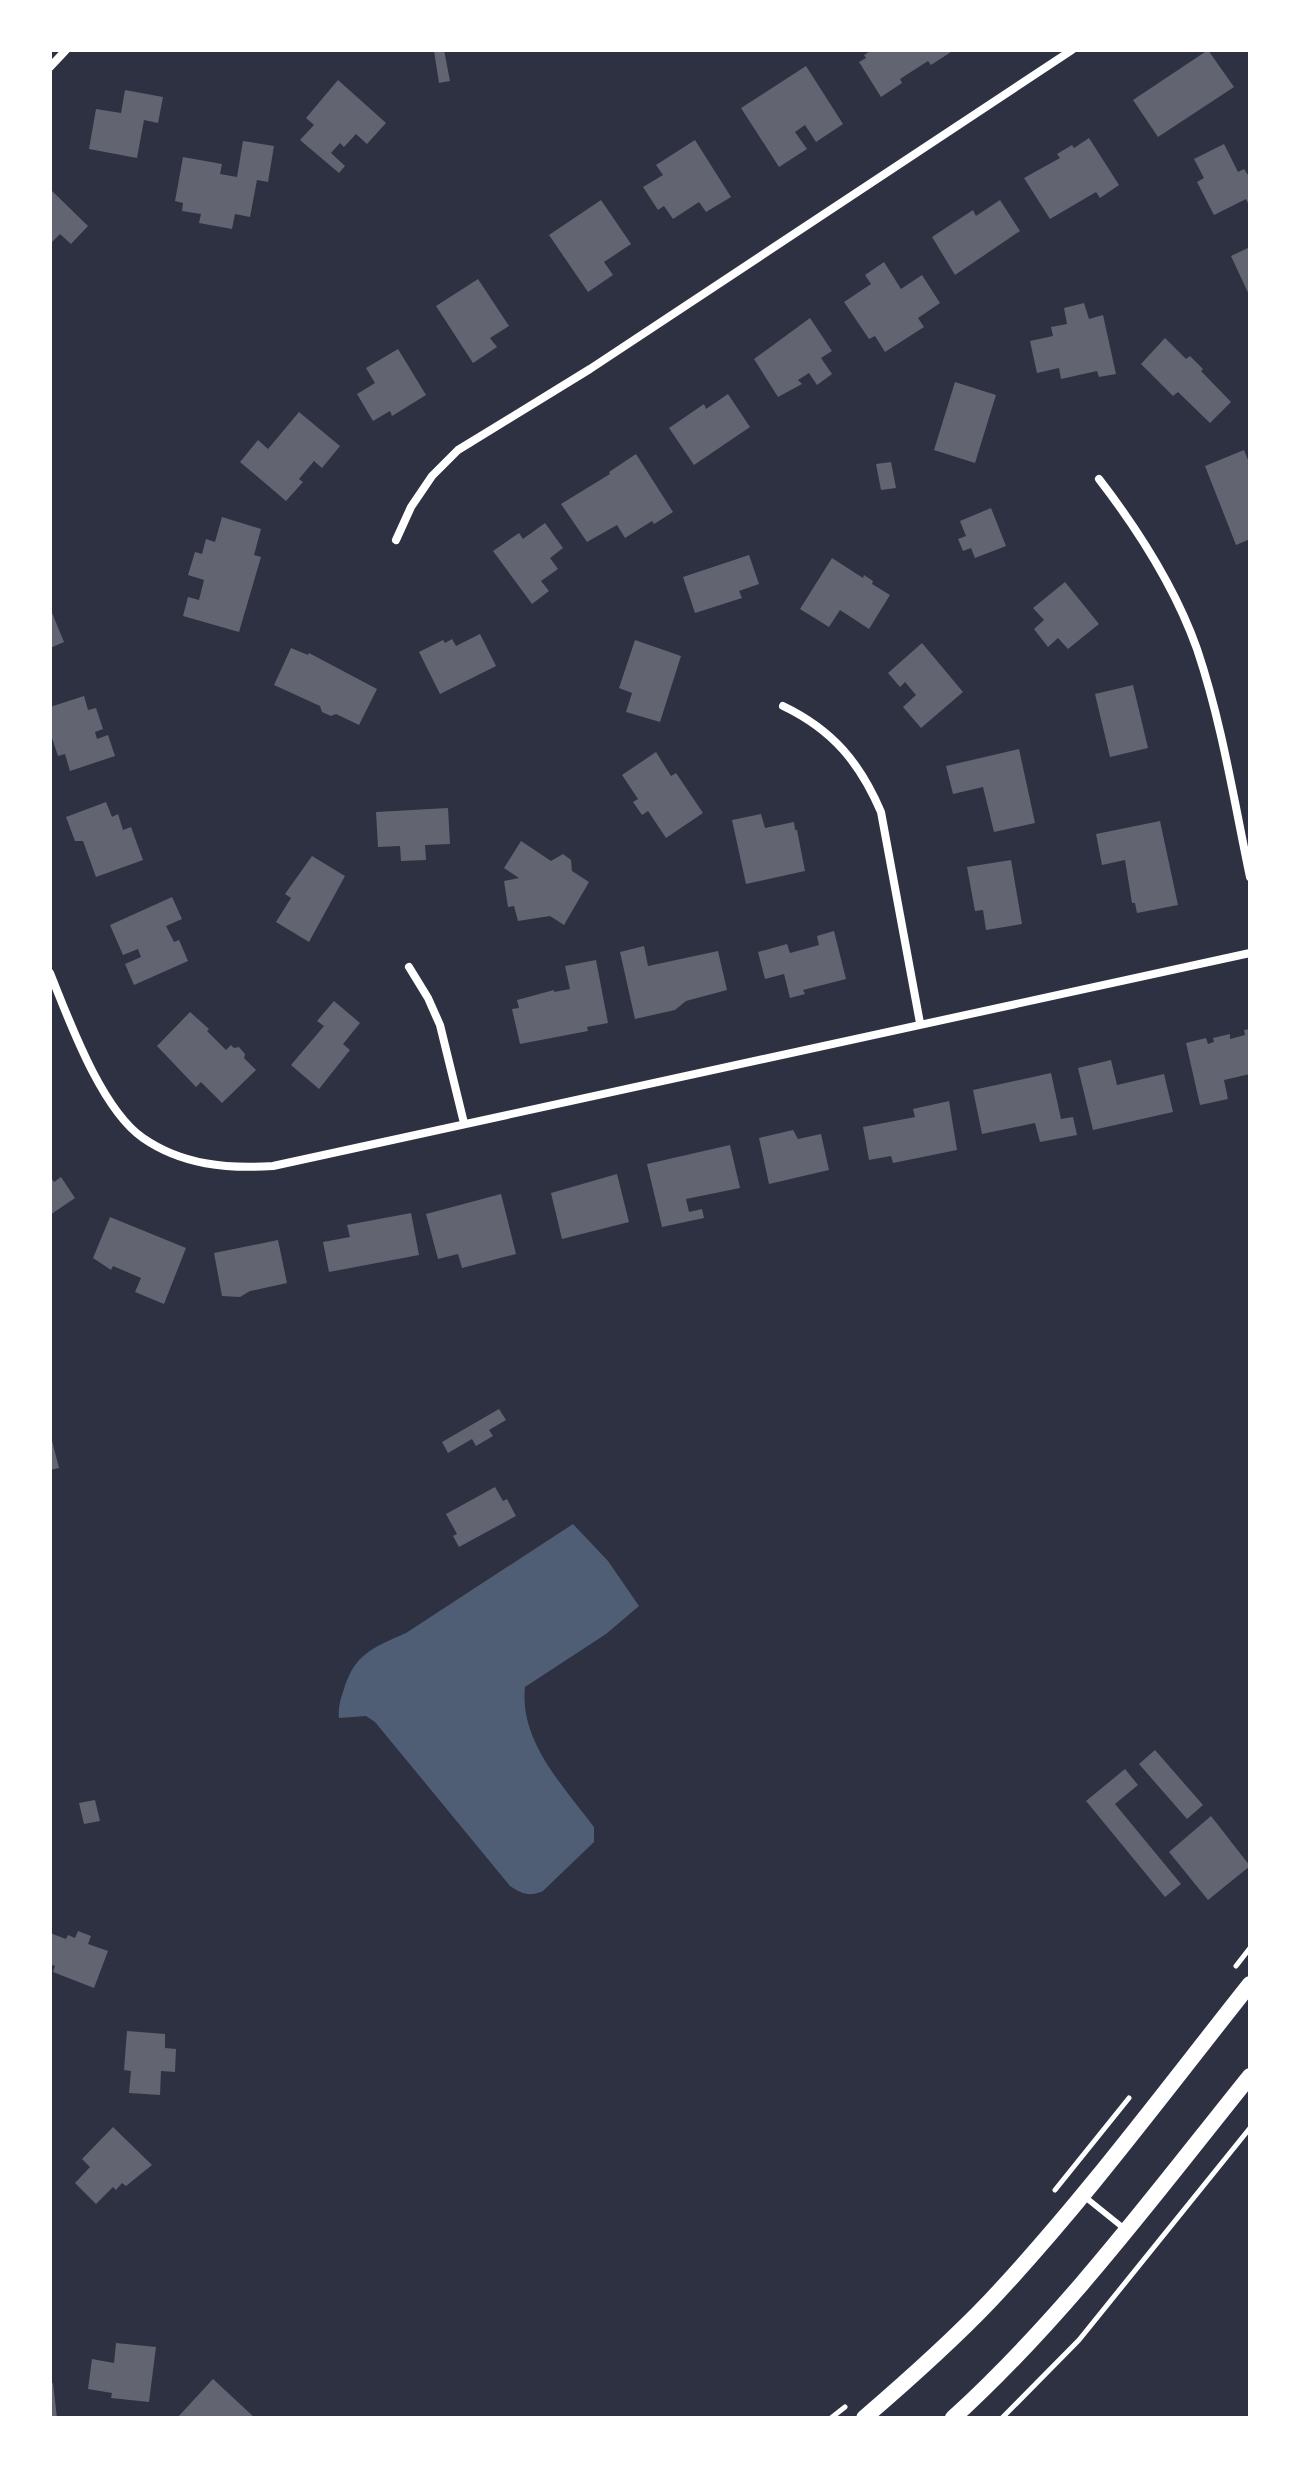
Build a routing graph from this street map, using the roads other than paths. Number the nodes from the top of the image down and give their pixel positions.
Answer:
1 (66, 50) edge
2 (1072, 50) edge
3 (50, 67) edge
4 (1099, 479) dead end
5 (396, 540) dead end
6 (783, 706) dead end
7 (1250, 877) edge
8 (1250, 953) edge
9 (409, 967) dead end
10 (50, 973) edge
11 (920, 1023) junction
12 (464, 1123) junction
13 (1250, 1984) edge
14 (1250, 2076) edge
15 (1082, 2194) junction
16 (1126, 2230) junction
17 (864, 2418) edge
18 (953, 2418) edge

1 - 3 street
2 - 5 street
4 - 7 street
6 - 11 street
8 - 11 street
9 - 12 street
10 - 12 street
11 - 12 street
13 - 15 main road
14 - 16 main road
15 - 16 lane
15 - 17 main road
16 - 18 main road

